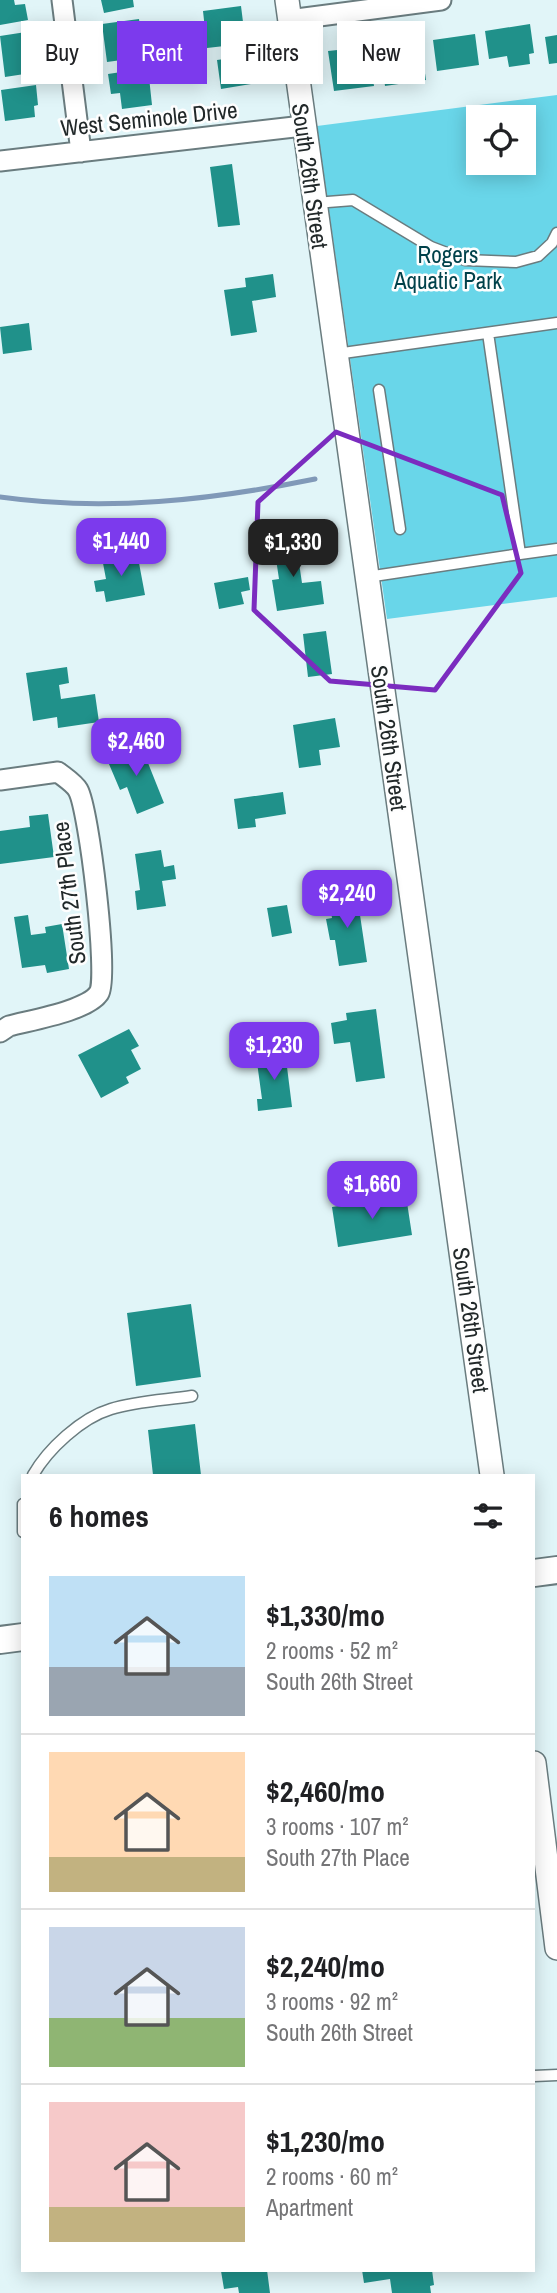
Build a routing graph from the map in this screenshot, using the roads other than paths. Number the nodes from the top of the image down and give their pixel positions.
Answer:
1 (62, 0) edge
2 (441, 0) edge
3 (288, 10) edge
4 (303, 127) junction
5 (81, 152) junction
6 (0, 161) edge
7 (314, 203) junction
8 (557, 233) edge
9 (557, 323) edge
10 (488, 333) junction
11 (335, 354) junction
12 (379, 390) dead end
13 (400, 529) dead end
14 (557, 549) edge
15 (520, 555) junction
16 (367, 577) junction
17 (0, 780) edge
18 (0, 1032) edge
19 (192, 1396) dead end
20 (34, 1474) edge
21 (492, 1474) edge
22 (557, 1570) edge
23 (535, 1573) edge
24 (21, 1637) edge
25 (0, 1640) edge
26 (535, 1771) edge
27 (544, 1840) edge
28 (557, 1945) edge
29 (557, 2075) edge
30 (535, 2076) edge

1 - 5 street
2 - 3 street
3 - 4 street, South 26th Street
4 - 5 street, West Seminole Drive
4 - 7 street, South 26th Street
5 - 6 street, West Seminole Drive
7 - 8 lane
7 - 11 street, South 26th Street
9 - 10 lane
10 - 11 lane
10 - 15 lane
11 - 16 street, South 26th Street
12 - 13 lane
14 - 15 lane
15 - 16 lane
16 - 21 street, South 26th Street
17 - 18 street, South 27th Place
19 - 20 lane
22 - 23 main road
24 - 25 main road
26 - 27 street
27 - 28 street
29 - 30 lane

